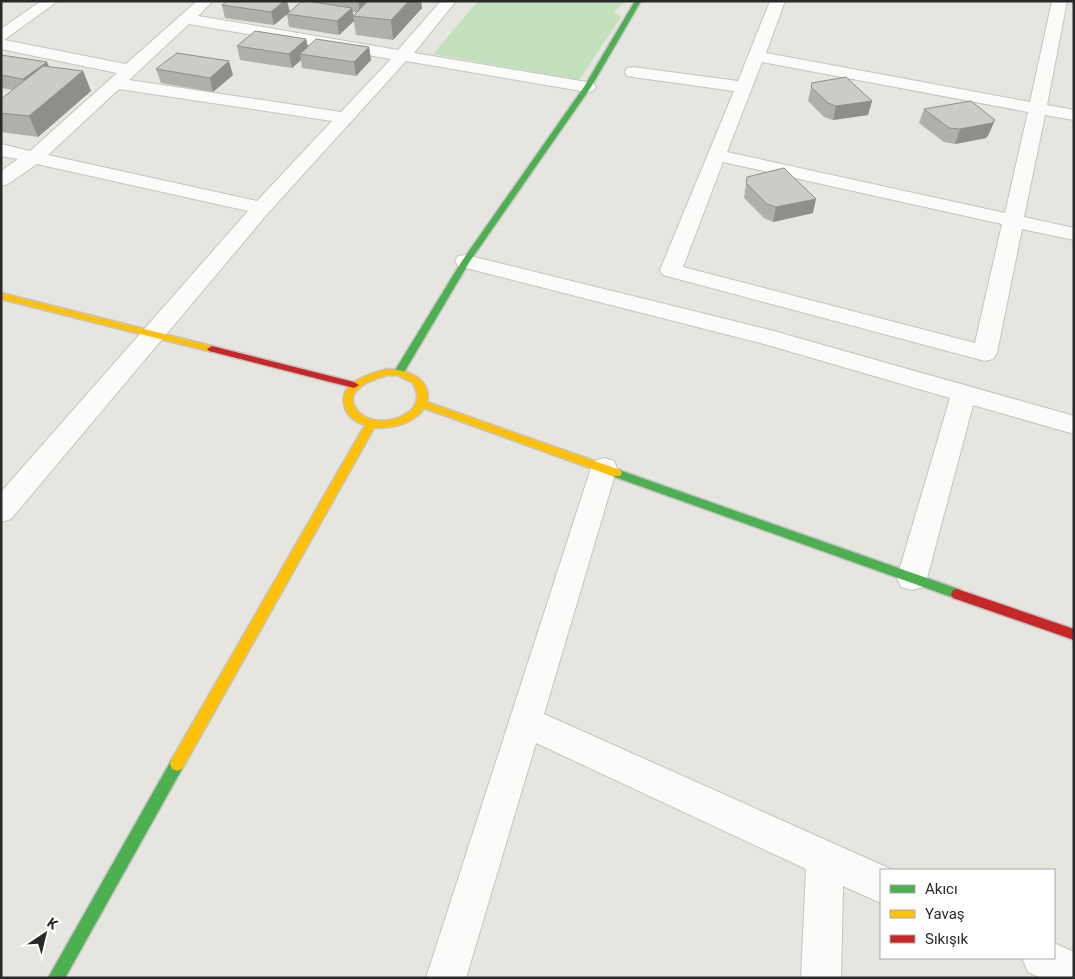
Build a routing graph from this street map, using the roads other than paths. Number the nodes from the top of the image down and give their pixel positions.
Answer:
1 (51, 1) edge
2 (206, 1) edge
3 (449, 1) edge
4 (638, 1) edge
5 (778, 1) edge
6 (1060, 1) edge
7 (186, 19) junction
8 (1, 36) edge
9 (1, 44) edge
10 (403, 55) junction
11 (756, 56) junction
12 (129, 70) junction
13 (633, 72) dead end
14 (115, 83) junction
15 (587, 87) junction
16 (744, 87) junction
17 (1039, 109) junction
18 (1074, 115) edge
19 (344, 118) junction
20 (1, 150) edge
21 (717, 155) junction
22 (34, 157) junction
23 (1, 180) edge
24 (262, 208) junction
25 (1014, 220) junction
26 (1074, 234) edge
27 (466, 261) junction
28 (1, 296) edge
29 (155, 334) junction
30 (399, 372) junction
31 (354, 385) junction
32 (964, 393) junction
33 (422, 404) junction
34 (371, 423) junction
35 (1074, 425) edge
36 (604, 468) junction
37 (3, 507) edge
38 (912, 578) junction
39 (1074, 635) edge
40 (524, 721) junction
41 (826, 859) junction
42 (880, 884) edge
43 (1044, 959) edge
44 (1074, 972) edge
45 (56, 978) edge
46 (446, 978) edge
47 (820, 978) edge

1 - 8 street
2 - 7 street
3 - 10 street
4 - 15 street
5 - 11 street
6 - 17 street
7 - 10 street
7 - 12 street
9 - 12 street
10 - 15 street
10 - 19 street
11 - 16 street
11 - 17 street
12 - 14 street
13 - 16 street
14 - 19 street
14 - 22 street
15 - 27 street
16 - 21 street
17 - 18 street
17 - 25 street
19 - 24 street
20 - 22 street
21 - 25 street
21 - 25 street
22 - 23 street
22 - 24 street
24 - 29 street
25 - 26 street
27 - 30 street
27 - 32 street
28 - 29 street
29 - 31 street
29 - 37 street
30 - 31 street
30 - 33 street
31 - 34 street
32 - 35 street
32 - 38 street
33 - 34 street
33 - 36 street
34 - 45 street
36 - 38 street
36 - 40 street
38 - 39 street
40 - 41 street
40 - 46 street
41 - 42 street
41 - 47 street
43 - 44 street

